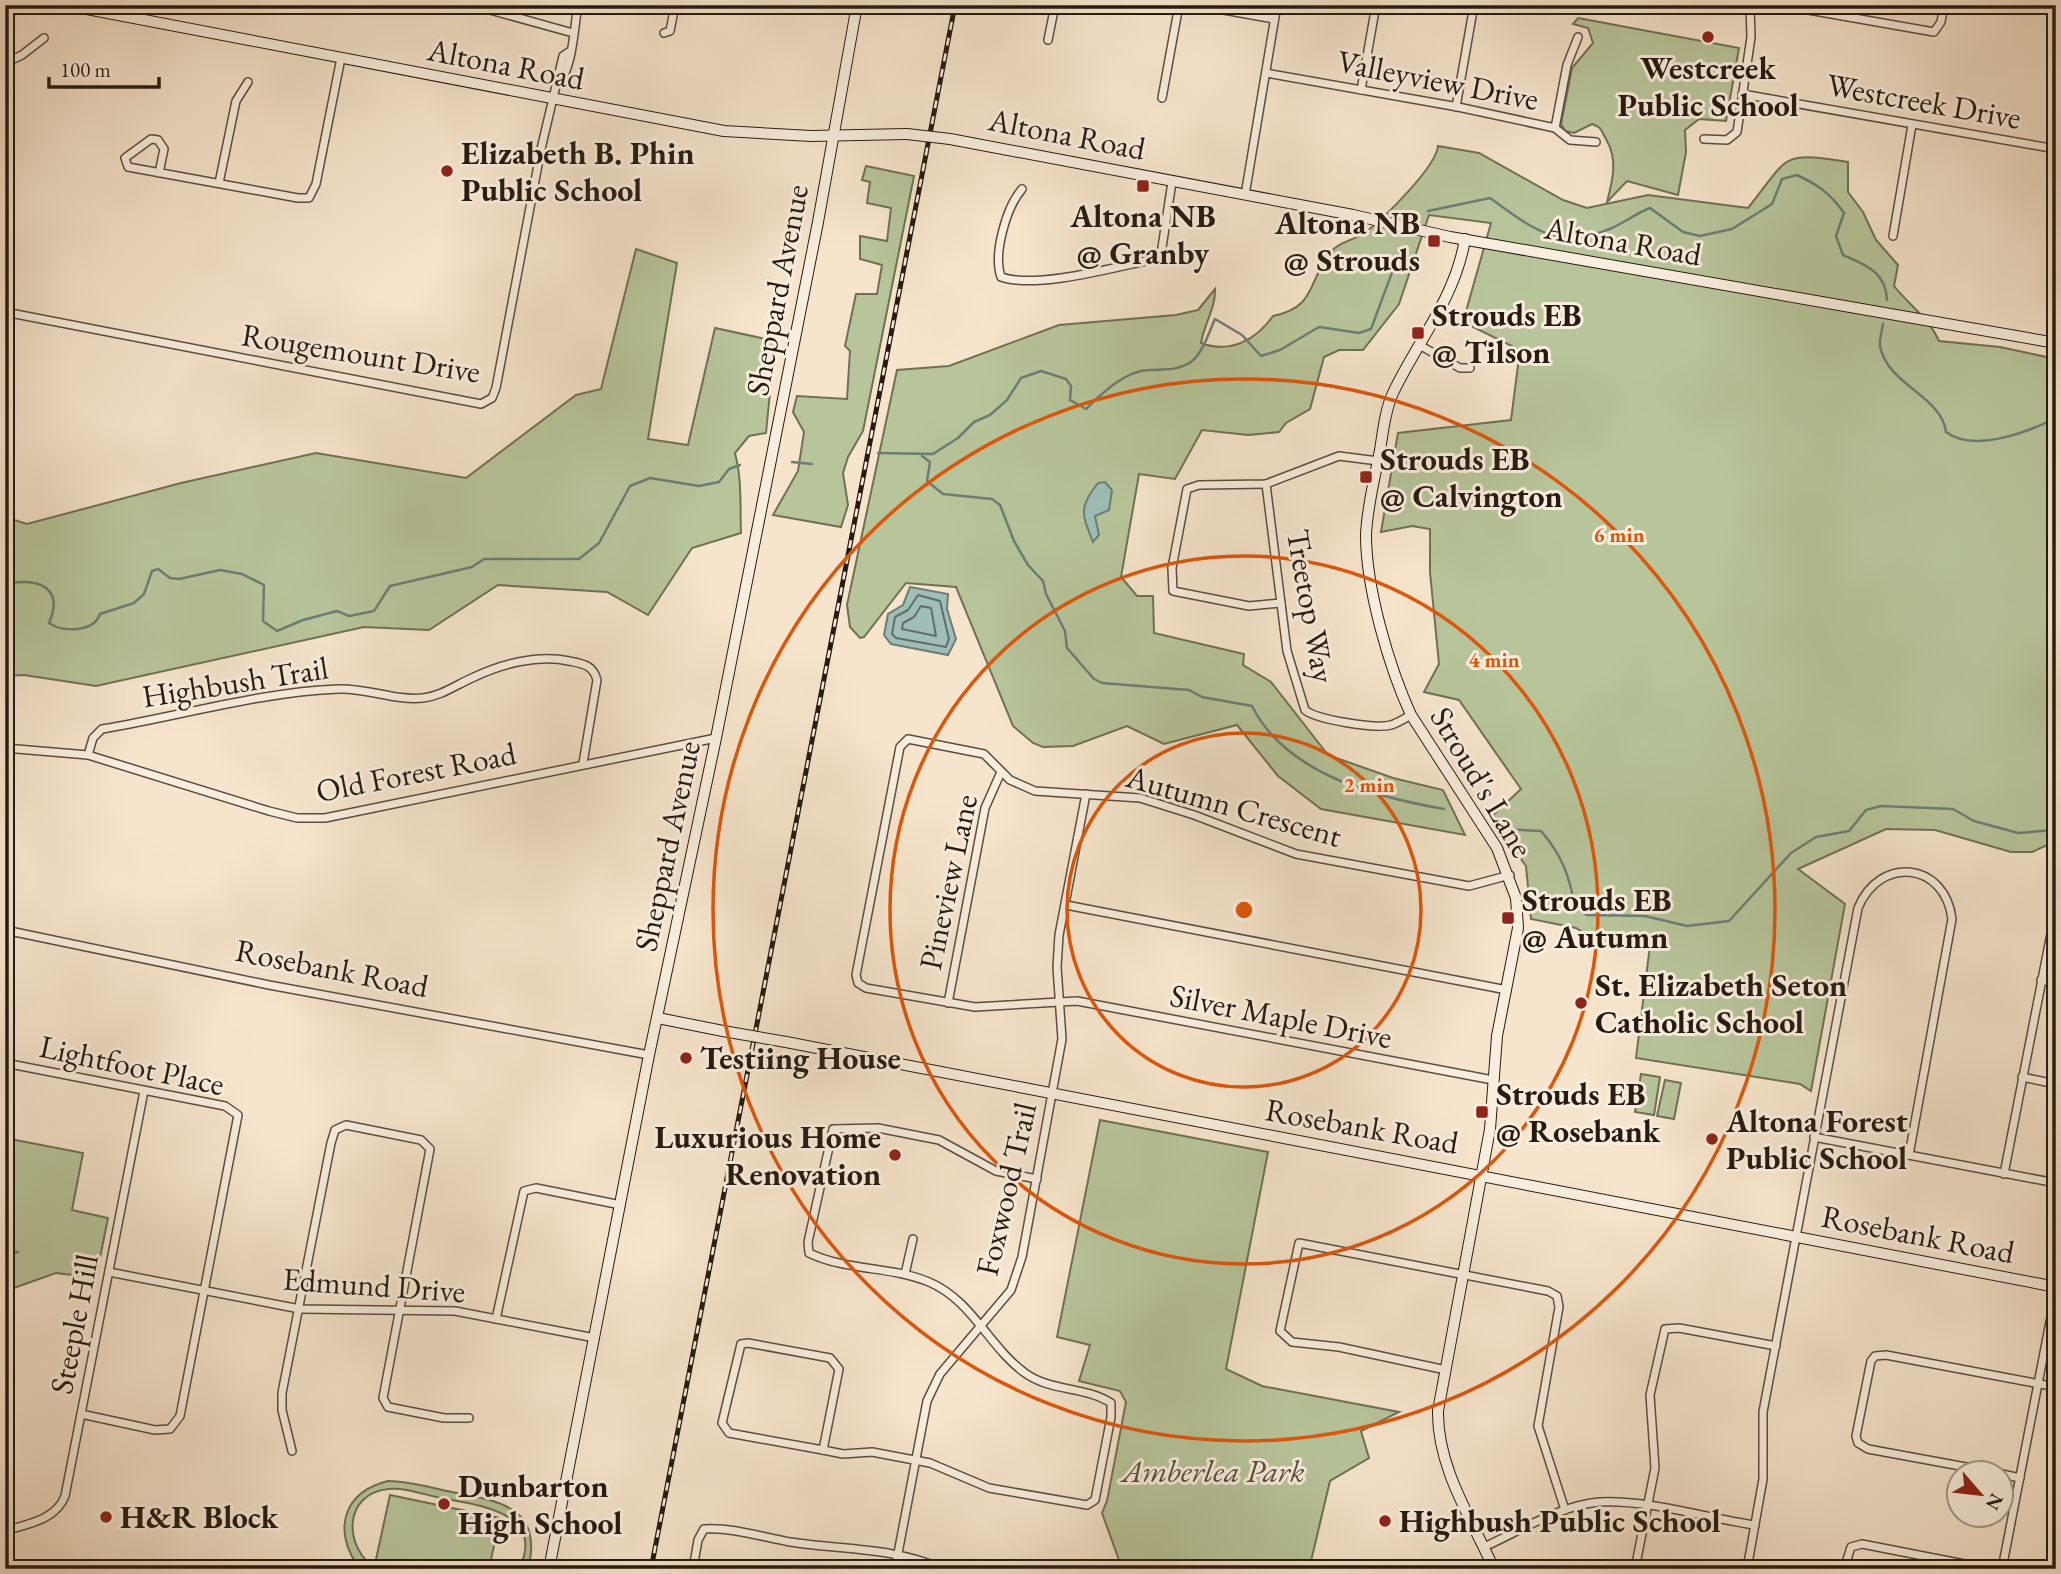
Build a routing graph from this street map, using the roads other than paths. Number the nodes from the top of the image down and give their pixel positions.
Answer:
1 (66, 5) edge
2 (472, 5) edge
3 (578, 5) edge
4 (675, 5) edge
5 (857, 5) edge
6 (1055, 5) edge
7 (1179, 5) edge
8 (1196, 5) edge
9 (1277, 5) edge
10 (1376, 5) edge
11 (1474, 5) edge
12 (1750, 5) edge
13 (1780, 5) edge
14 (1845, 5) edge
15 (1944, 5) edge
16 (1843, 16) junction
17 (1274, 19) junction
18 (573, 33) junction
19 (664, 33) dead end
20 (1578, 37) dead end
21 (44, 38) dead end
22 (1048, 40) dead end
23 (341, 58) junction
24 (5, 62) edge
25 (1266, 73) junction
26 (248, 82) dead end
27 (1361, 90) junction
28 (1742, 94) junction
29 (1162, 98) dead end
30 (552, 100) junction
31 (1456, 107) junction
32 (1912, 125) junction
33 (1555, 128) junction
34 (833, 133) junction
35 (1704, 139) dead end
36 (1596, 142) dead end
37 (2056, 149) edge
38 (159, 173) junction
39 (1172, 182) junction
40 (219, 183) junction
41 (1023, 189) dead end
42 (1245, 195) junction
43 (1893, 236) dead end
44 (1465, 239) junction
45 (5, 312) edge
46 (2056, 343) edge
47 (1421, 346) junction
48 (1470, 368) dead end
49 (1378, 461) junction
50 (1266, 484) junction
51 (1281, 603) junction
52 (1411, 715) junction
53 (716, 738) junction
54 (5, 748) edge
55 (88, 755) junction
56 (583, 763) junction
57 (1001, 772) junction
58 (1086, 794) junction
59 (1510, 875) junction
60 (1066, 905) junction
61 (2056, 908) edge
62 (5, 930) edge
63 (2041, 980) junction
64 (2056, 983) edge
65 (1507, 989) junction
66 (1059, 1001) junction
67 (948, 1003) junction
68 (658, 1018) junction
69 (649, 1055) junction
70 (5, 1063) edge
71 (2022, 1077) junction
72 (1493, 1080) junction
73 (2056, 1084) edge
74 (144, 1091) junction
75 (1052, 1095) junction
76 (1814, 1137) junction
77 (1909, 1155) junction
78 (1482, 1174) junction
79 (2004, 1174) junction
80 (1037, 1179) junction
81 (2056, 1183) edge
82 (621, 1205) junction
83 (1796, 1237) junction
84 (913, 1239) dead end
85 (109, 1272) junction
86 (1462, 1273) junction
87 (905, 1274) junction
88 (2056, 1289) edge
89 (204, 1291) junction
90 (300, 1308) junction
91 (399, 1310) junction
92 (496, 1319) junction
93 (983, 1327) junction
94 (594, 1338) junction
95 (1776, 1346) junction
96 (1446, 1370) junction
97 (2038, 1384) junction
98 (2056, 1387) edge
99 (81, 1413) junction
100 (469, 1418) dead end
101 (823, 1450) junction
102 (292, 1451) dead end
103 (915, 1461) junction
104 (1946, 1463) edge
105 (2016, 1477) edge
106 (2020, 1478) junction
107 (1649, 1505) junction
108 (1565, 1510) junction
109 (1755, 1525) junction
110 (5, 1531) edge
111 (1485, 1547) junction
112 (898, 1554) junction
113 (549, 1569) edge
114 (693, 1569) edge
115 (895, 1569) edge
116 (943, 1569) edge
117 (1493, 1569) edge
118 (1635, 1569) edge
119 (1747, 1569) edge
120 (1844, 1569) edge
121 (1990, 1569) edge
122 (2002, 1569) edge

1 - 23 street, Altona Road
2 - 18 street
3 - 18 street
4 - 19 street
5 - 34 street, Sheppard Avenue
6 - 22 street
7 - 29 street
8 - 17 street
9 - 17 street
10 - 27 street
11 - 31 street
12 - 28 street
13 - 16 street
14 - 16 street
15 - 16 street
17 - 25 street
18 - 30 street
20 - 33 street
21 - 24 street
23 - 30 street, Altona Road
23 - 40 street
25 - 27 street, Valleyview Drive
25 - 42 street
26 - 40 street
27 - 31 street, Valleyview Drive
28 - 32 street, Westcreek Drive
28 - 35 street
30 - 34 street, Altona Road
30 - 45 street, Rougemount Drive
31 - 33 street, Valleyview Drive
32 - 37 street, Westcreek Drive
32 - 43 street
33 - 36 street, Valleyview Drive
34 - 39 street, Altona Road, bridge
34 - 53 street, Sheppard Avenue
38 - 38 street
38 - 40 street
39 - 41 street
39 - 42 street, Altona Road
42 - 44 street, Altona Road
44 - 46 street, Altona Road
44 - 47 street, Stroud's Lane
47 - 48 street
47 - 49 street, Stroud's Lane
49 - 50 street
49 - 52 street, Stroud's Lane
50 - 51 street, Treetop Way
50 - 51 street
51 - 52 street, Treetop Way
52 - 59 street, Stroud's Lane
53 - 56 street, Old Forest Road
53 - 68 street, Sheppard Avenue
54 - 55 street, Old Forest Road
55 - 56 street, Old Forest Road
55 - 56 street, Highbush Trail
57 - 58 street, Autumn Crescent
57 - 67 street, Pineview Lane
57 - 67 street, Autumn Crescent
58 - 59 street, Autumn Crescent
58 - 60 street, Foxwood Trail
59 - 65 street, Stroud's Lane
60 - 65 street
60 - 66 street, Foxwood Trail
61 - 63 street
62 - 69 street, Rosebank Road
63 - 64 street
63 - 71 street
65 - 72 street, Stroud's Lane
66 - 67 street, Autumn Crescent
66 - 72 street, Silver Maple Drive
66 - 75 street, Foxwood Trail
68 - 69 street, Sheppard Avenue
68 - 75 street, Rosebank Road, bridge
69 - 82 street, Sheppard Avenue
70 - 74 street, Lightfoot Place
71 - 73 street
71 - 79 street
72 - 78 street, Stroud's Lane
74 - 85 street, Steeple Hill
74 - 89 street, Lightfoot Place
75 - 78 street, Rosebank Road
75 - 80 street, Foxwood Trail
76 - 77 street
76 - 77 street
76 - 83 street
77 - 79 street
78 - 83 street, Rosebank Road
78 - 86 street, Stroud's Lane
79 - 81 street
80 - 87 street
80 - 93 street, Foxwood Trail
82 - 92 street
82 - 94 street, Sheppard Avenue
83 - 88 street, Rosebank Road
83 - 95 street
84 - 87 street
85 - 89 street, Edmund Drive
85 - 99 street, Steeple Hill
86 - 96 street, Stroud's Lane
86 - 96 street
86 - 108 street
87 - 93 street
88 - 97 street
89 - 90 street, Edmund Drive
89 - 99 street
90 - 91 street, Edmund Drive
90 - 91 street
90 - 102 street
91 - 92 street, Edmund Drive
91 - 100 street
92 - 94 street, Edmund Drive
93 - 103 street, Foxwood Trail
93 - 103 street
94 - 113 street, Sheppard Avenue
95 - 107 street
95 - 109 street
96 - 111 street, Stroud's Lane
97 - 98 street
97 - 104 street
97 - 106 street
99 - 110 street, Steeple Hill
101 - 101 street
101 - 103 street
103 - 112 street, Foxwood Trail
105 - 106 street
106 - 122 street
107 - 108 street
107 - 109 street
107 - 118 street
108 - 111 street
109 - 119 street
111 - 117 street, Stroud's Lane
112 - 114 street
112 - 115 street, Foxwood Trail
112 - 116 street
120 - 121 street

